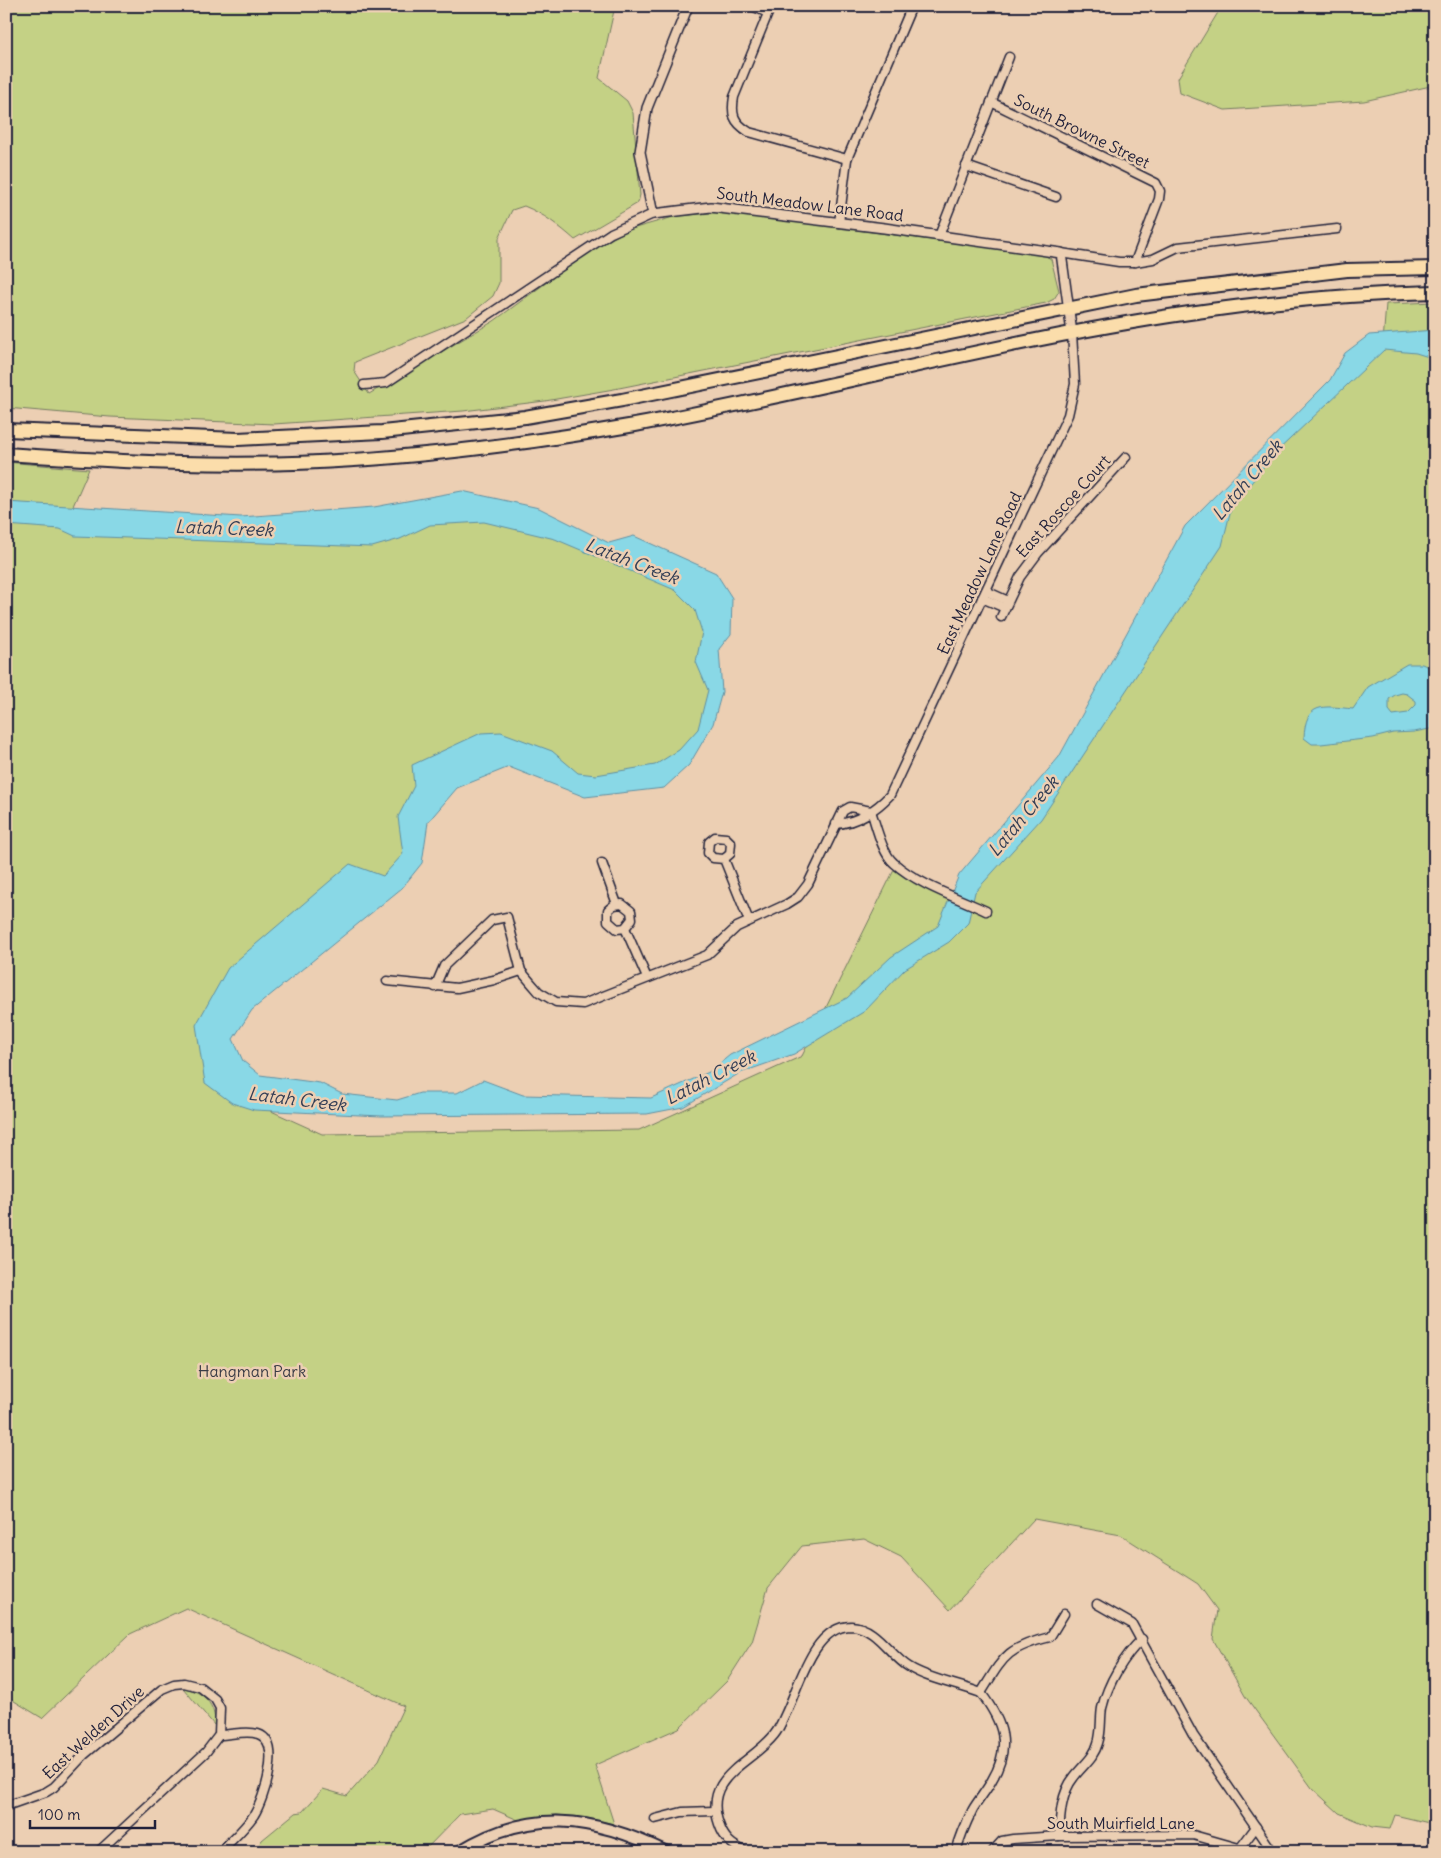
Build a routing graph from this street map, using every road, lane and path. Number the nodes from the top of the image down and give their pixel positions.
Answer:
1 (688, 6) edge
2 (752, 6) edge
3 (912, 6) edge
4 (769, 10) edge
5 (1009, 57) dead end
6 (992, 102) junction
7 (847, 159) junction
8 (966, 166) junction
9 (1056, 197) dead end
10 (653, 214) junction
11 (839, 223) junction
12 (1337, 229) dead end
13 (939, 236) junction
14 (1062, 253) junction
15 (1135, 262) junction
16 (1435, 268) edge
17 (1435, 292) edge
18 (1067, 311) junction
19 (1072, 334) junction
20 (364, 385) dead end
21 (6, 430) edge
22 (6, 454) edge
23 (1126, 457) dead end
24 (984, 595) junction
25 (1007, 605) junction
26 (1001, 617) dead end
27 (872, 811) junction
28 (836, 824) junction
29 (724, 859) dead end
30 (602, 863) dead end
31 (617, 904) junction
32 (986, 911) dead end
33 (748, 921) junction
34 (625, 928) junction
35 (521, 971) junction
36 (647, 978) junction
37 (387, 981) dead end
38 (435, 987) junction
39 (1097, 1604) dead end
40 (1064, 1614) dead end
41 (1142, 1639) junction
42 (980, 1693) junction
43 (219, 1736) junction
44 (6, 1806) edge
45 (714, 1811) junction
46 (655, 1819) dead end
47 (1256, 1827) junction
48 (1060, 1836) junction
49 (1241, 1847) junction
50 (98, 1852) edge
51 (230, 1852) edge
52 (458, 1852) edge
53 (667, 1852) edge
54 (747, 1852) edge
55 (956, 1852) edge
56 (992, 1852) edge
57 (1253, 1852) edge
58 (1273, 1852) edge

1 - 10 street
2 - 4 street
3 - 7 street
4 - 7 street
5 - 6 street
6 - 8 street
6 - 15 street, South Browne Street
7 - 11 street
8 - 9 street
8 - 13 street
10 - 11 street, South Meadow Lane Road
10 - 20 street, South Meadow Lane Road
11 - 13 street, South Meadow Lane Road
12 - 15 street, South Meadow Lane Road
13 - 14 street, South Meadow Lane Road
14 - 15 street, South Meadow Lane Road
14 - 18 street
16 - 18 highway
17 - 19 highway
18 - 19 street
18 - 21 highway
19 - 22 highway
19 - 24 street, East Meadow Lane Road
23 - 25 street, East Roscoe Court
24 - 25 street
24 - 27 street, East Meadow Lane Road
25 - 26 street, East Roscoe Court
27 - 28 street, East Meadow Lane Road
27 - 28 street
27 - 32 street
28 - 33 street
29 - 33 street
30 - 31 street
31 - 34 street
31 - 34 street
33 - 36 street
34 - 36 street
35 - 36 street
35 - 38 street
35 - 38 street
37 - 38 street
39 - 41 street
40 - 42 street
41 - 47 street
41 - 48 street
42 - 45 street
42 - 55 street
43 - 44 street, East Welden Drive
43 - 50 street
43 - 51 street
45 - 46 street
45 - 54 street
47 - 49 street
47 - 58 street
48 - 49 street, South Muirfield Lane
48 - 56 street, South Muirfield Lane
49 - 57 street, South Muirfield Lane
52 - 53 main road

